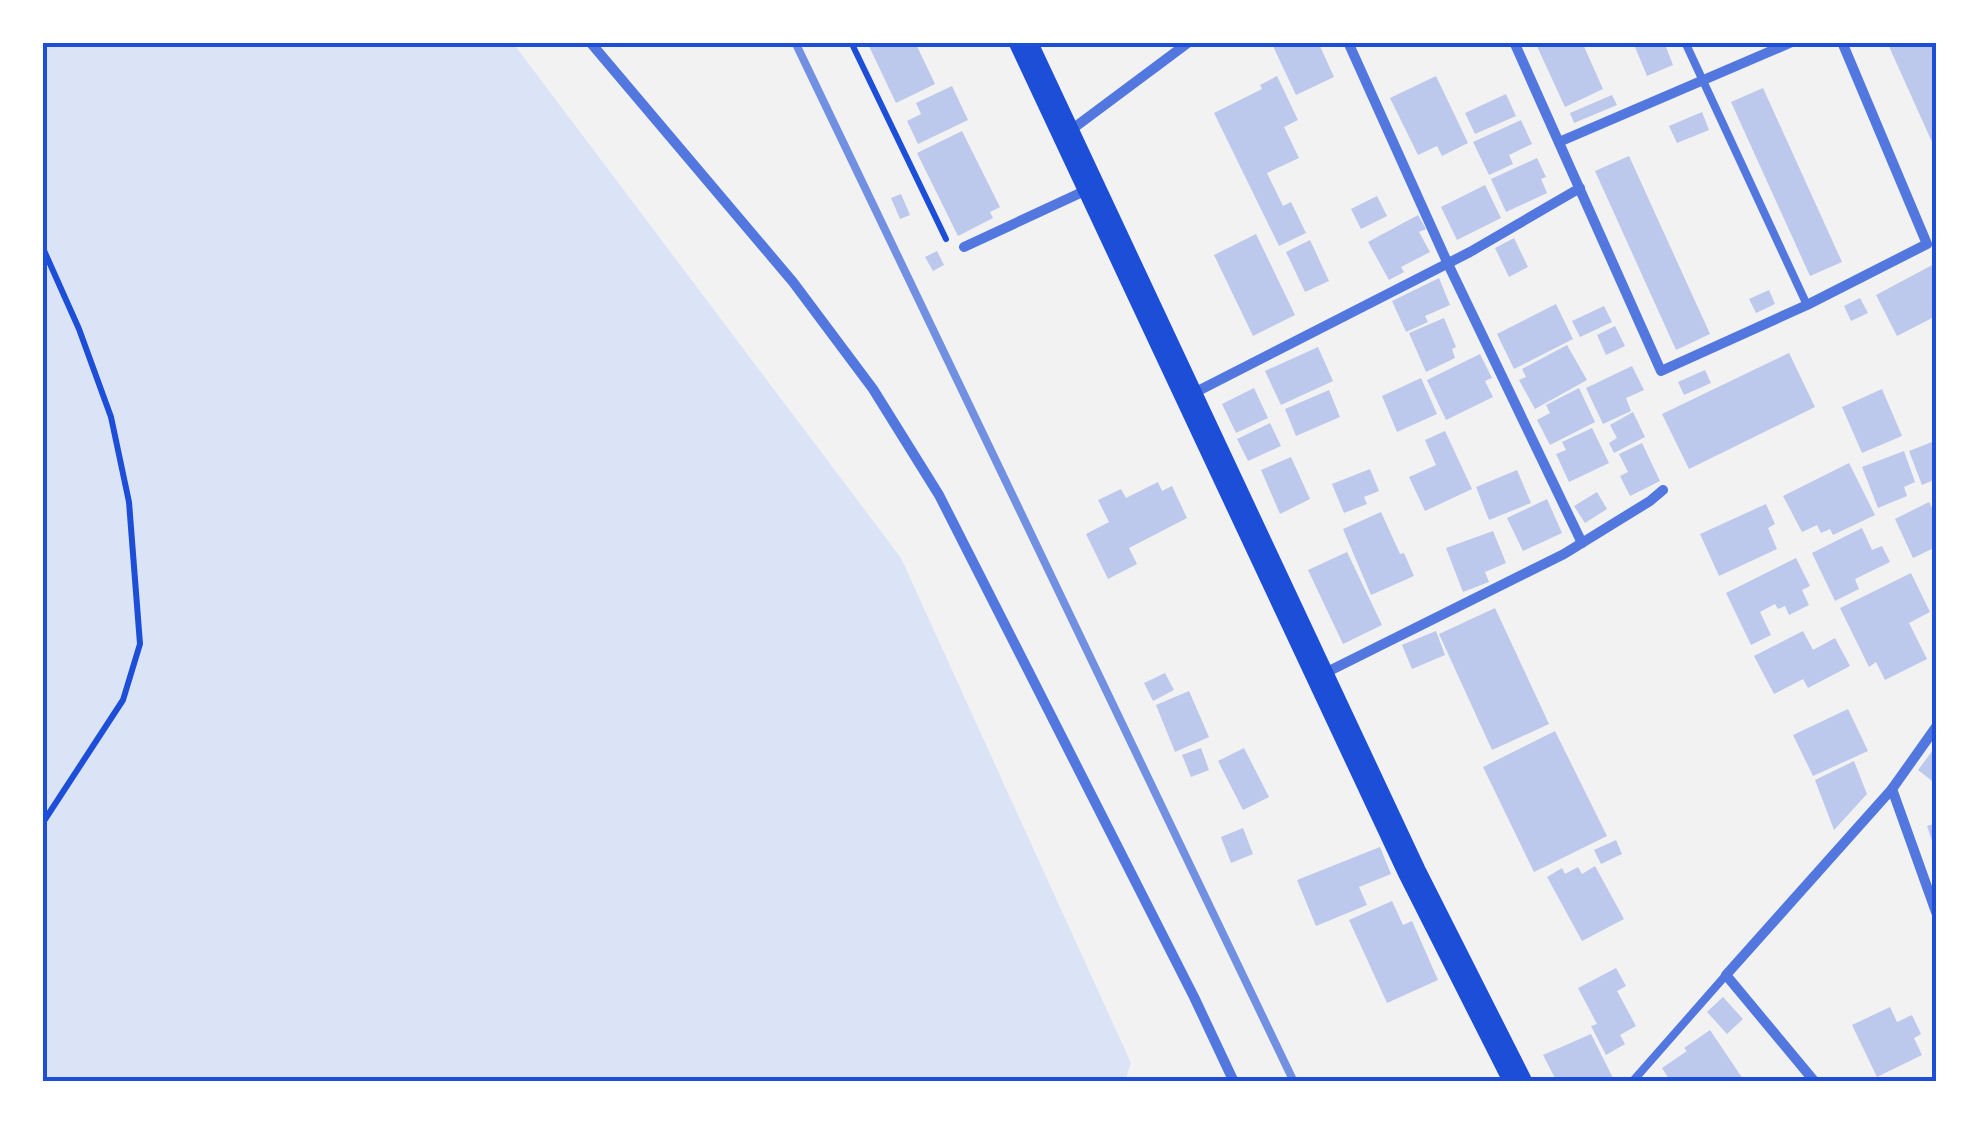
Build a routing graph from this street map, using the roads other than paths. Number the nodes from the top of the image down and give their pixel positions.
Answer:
1 (590, 42) edge
2 (1023, 42) edge
3 (1189, 42) edge
4 (1348, 42) edge
5 (1514, 42) edge
6 (1686, 42) edge
7 (1792, 42) edge
8 (1842, 42) edge
9 (1702, 80) junction
10 (1066, 133) junction
11 (1559, 142) junction
12 (1092, 187) junction
13 (1580, 188) junction
14 (964, 247) road end
15 (1448, 264) junction
16 (1806, 305) junction
17 (1189, 396) junction
18 (1664, 490) dead end
19 (1582, 543) junction
20 (1320, 676) junction
21 (1936, 727) edge
22 (1892, 789) junction
23 (1936, 912) edge
24 (1726, 975) junction
25 (1234, 1082) edge
26 (1518, 1082) edge
27 (1632, 1082) edge
28 (1815, 1082) edge

1 - 25 street
2 - 10 highway
3 - 10 street
4 - 15 street
5 - 11 street
6 - 9 lane
7 - 9 street
8 - 16 street
9 - 11 street
9 - 16 lane
10 - 12 highway
11 - 13 street
12 - 14 street
12 - 17 highway
13 - 15 street
13 - 16 street
15 - 17 street
15 - 19 street
17 - 20 highway
18 - 19 street
19 - 20 street
20 - 26 highway
21 - 22 street
22 - 23 street
22 - 24 street
24 - 27 lane
24 - 28 street

